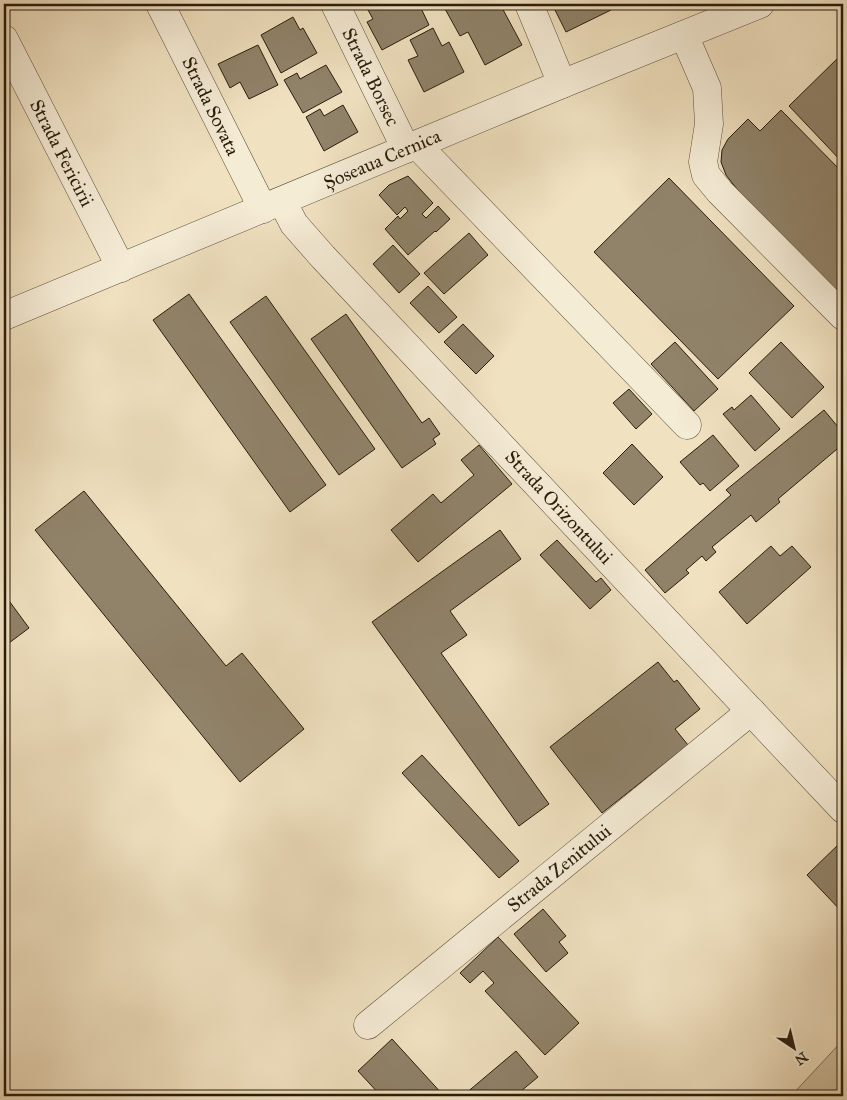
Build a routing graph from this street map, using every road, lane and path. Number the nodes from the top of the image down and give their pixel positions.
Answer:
1 (160, 4) edge
2 (335, 4) edge
3 (529, 4) edge
4 (760, 4) edge
5 (684, 35) junction
6 (4, 39) edge
7 (562, 84) junction
8 (412, 147) junction
9 (273, 205) junction
10 (121, 268) junction
11 (4, 316) edge
12 (843, 316) edge
13 (686, 424) dead end
14 (751, 711) junction
15 (843, 809) edge
16 (368, 1025) dead end

1 - 9 street, Strada Sovata
2 - 8 street, Strada Borsec
3 - 7 street
4 - 5 street, Șoseaua Cernica
5 - 7 street, Șoseaua Cernica
5 - 12 street
6 - 10 street, Strada Fericirii
7 - 8 street, Șoseaua Cernica
8 - 9 street, Șoseaua Cernica
8 - 13 street, Strada Borsec
9 - 10 street, Șoseaua Cernica
9 - 14 street, Strada Orizontului
10 - 11 street, Șoseaua Cernica
14 - 15 street, Strada Orizontului
14 - 16 street, Strada Zenitului

